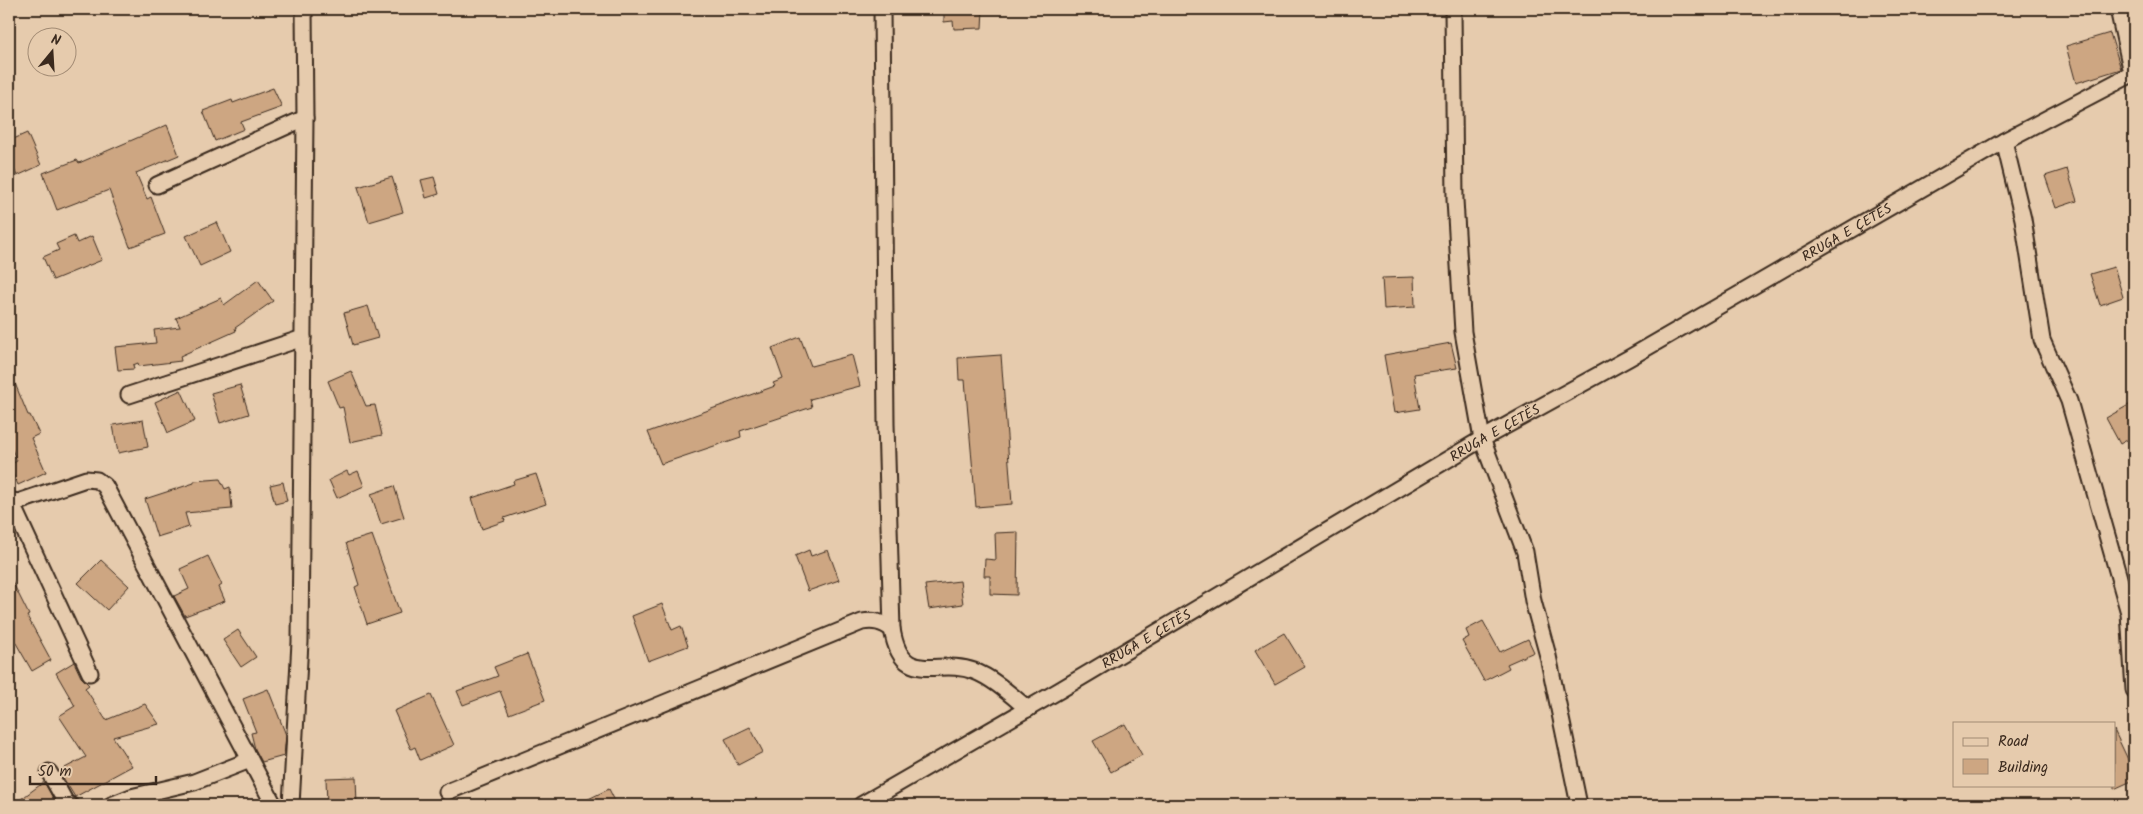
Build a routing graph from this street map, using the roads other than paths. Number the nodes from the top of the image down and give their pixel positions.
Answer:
1 (304, 9) edge
2 (882, 9) edge
3 (1453, 9) edge
4 (2118, 9) edge
5 (2133, 73) edge
6 (305, 118) junction
7 (2004, 141) junction
8 (157, 185) dead end
9 (303, 338) junction
10 (129, 395) dead end
11 (1482, 439) junction
12 (10, 501) edge
13 (892, 629) junction
14 (90, 673) dead end
15 (2134, 690) edge
16 (1028, 709) junction
17 (250, 760) junction
18 (49, 772) dead end
19 (447, 792) dead end
20 (870, 803) edge
21 (70, 805) edge
22 (111, 805) edge
23 (274, 805) edge
24 (291, 805) edge
25 (1579, 805) edge

1 - 6 street
2 - 13 street
3 - 11 street
4 - 5 street
5 - 7 street, RRUGA E ÇETËS
6 - 8 street
6 - 9 street
7 - 11 street, RRUGA E ÇETËS
7 - 15 street
9 - 10 street
9 - 24 street
11 - 16 street, RRUGA E ÇETËS
11 - 25 street
12 - 14 street
12 - 17 street
13 - 16 street
13 - 19 street
16 - 20 street, RRUGA E ÇETËS
17 - 22 street
17 - 23 street
18 - 21 street

